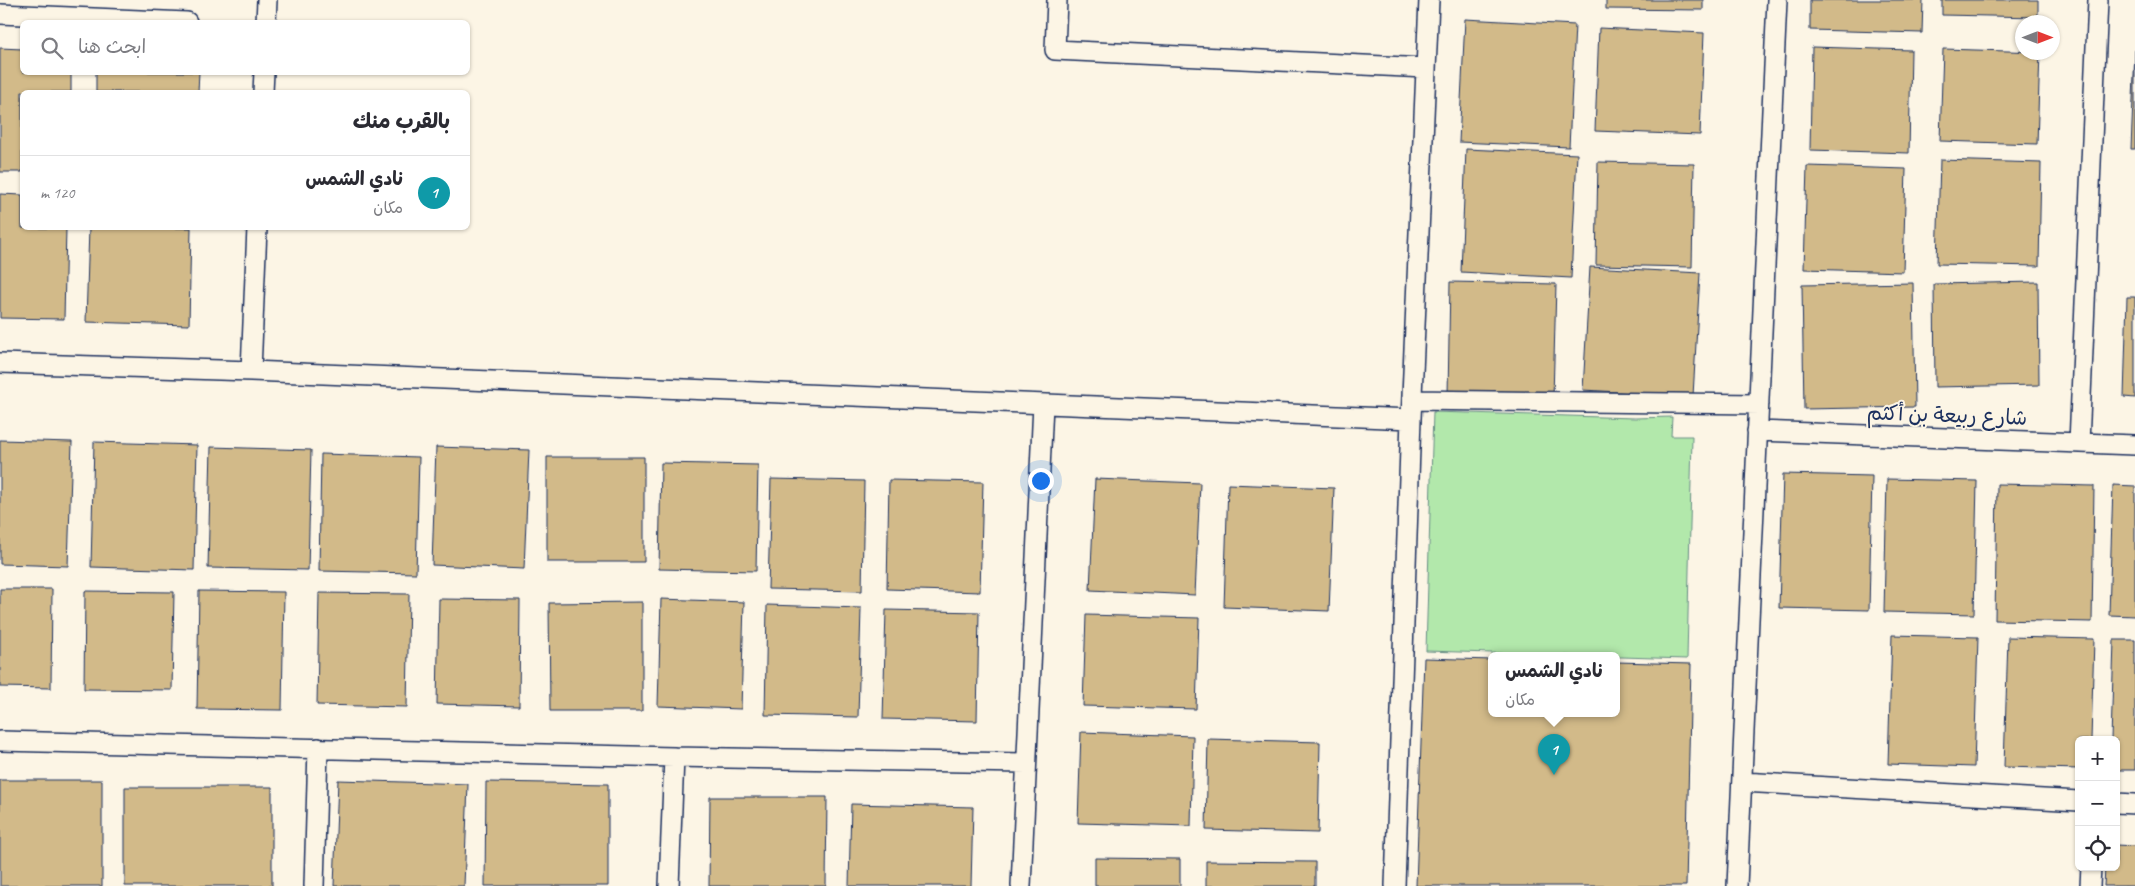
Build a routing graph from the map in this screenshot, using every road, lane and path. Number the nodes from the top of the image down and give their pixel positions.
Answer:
1 (267, 0) edge
2 (1057, 0) edge
3 (1429, 0) edge
4 (1777, 0) edge
5 (2098, 0) edge
6 (0, 14) edge
7 (140, 20) edge
8 (266, 20) edge
9 (1426, 68) junction
10 (264, 75) edge
11 (263, 90) edge
12 (257, 230) edge
13 (0, 363) edge
14 (251, 370) junction
15 (1412, 400) junction
16 (1043, 404) junction
17 (1759, 404) junction
18 (1411, 419) junction
19 (1757, 431) junction
20 (2079, 443) junction
21 (2135, 445) edge
22 (0, 741) edge
23 (318, 748) junction
24 (674, 757) junction
25 (1026, 763) junction
26 (1742, 782) junction
27 (2075, 801) edge
28 (2120, 803) edge
29 (2135, 804) edge
30 (2091, 871) edge
31 (314, 886) edge
32 (668, 886) edge
33 (1021, 886) edge
34 (1396, 886) edge
35 (1737, 886) edge
36 (2090, 886) edge

1 - 8 lane
2 - 9 lane
3 - 9 lane
4 - 17 lane
5 - 20 lane
6 - 7 lane
9 - 15 lane
10 - 11 lane
12 - 14 lane
13 - 14 lane
14 - 16 lane
15 - 17 lane
15 - 18 lane
16 - 18 lane
16 - 25 lane
17 - 19 lane
18 - 34 lane
19 - 20 lane, شارع ربيعة بن أكثم
19 - 26 lane
20 - 21 lane, شارع ربيعة بن أكثم
22 - 23 lane
23 - 24 lane
23 - 31 lane
24 - 25 lane
24 - 32 lane
25 - 33 lane
26 - 27 lane
26 - 35 lane
28 - 29 lane
30 - 36 lane

